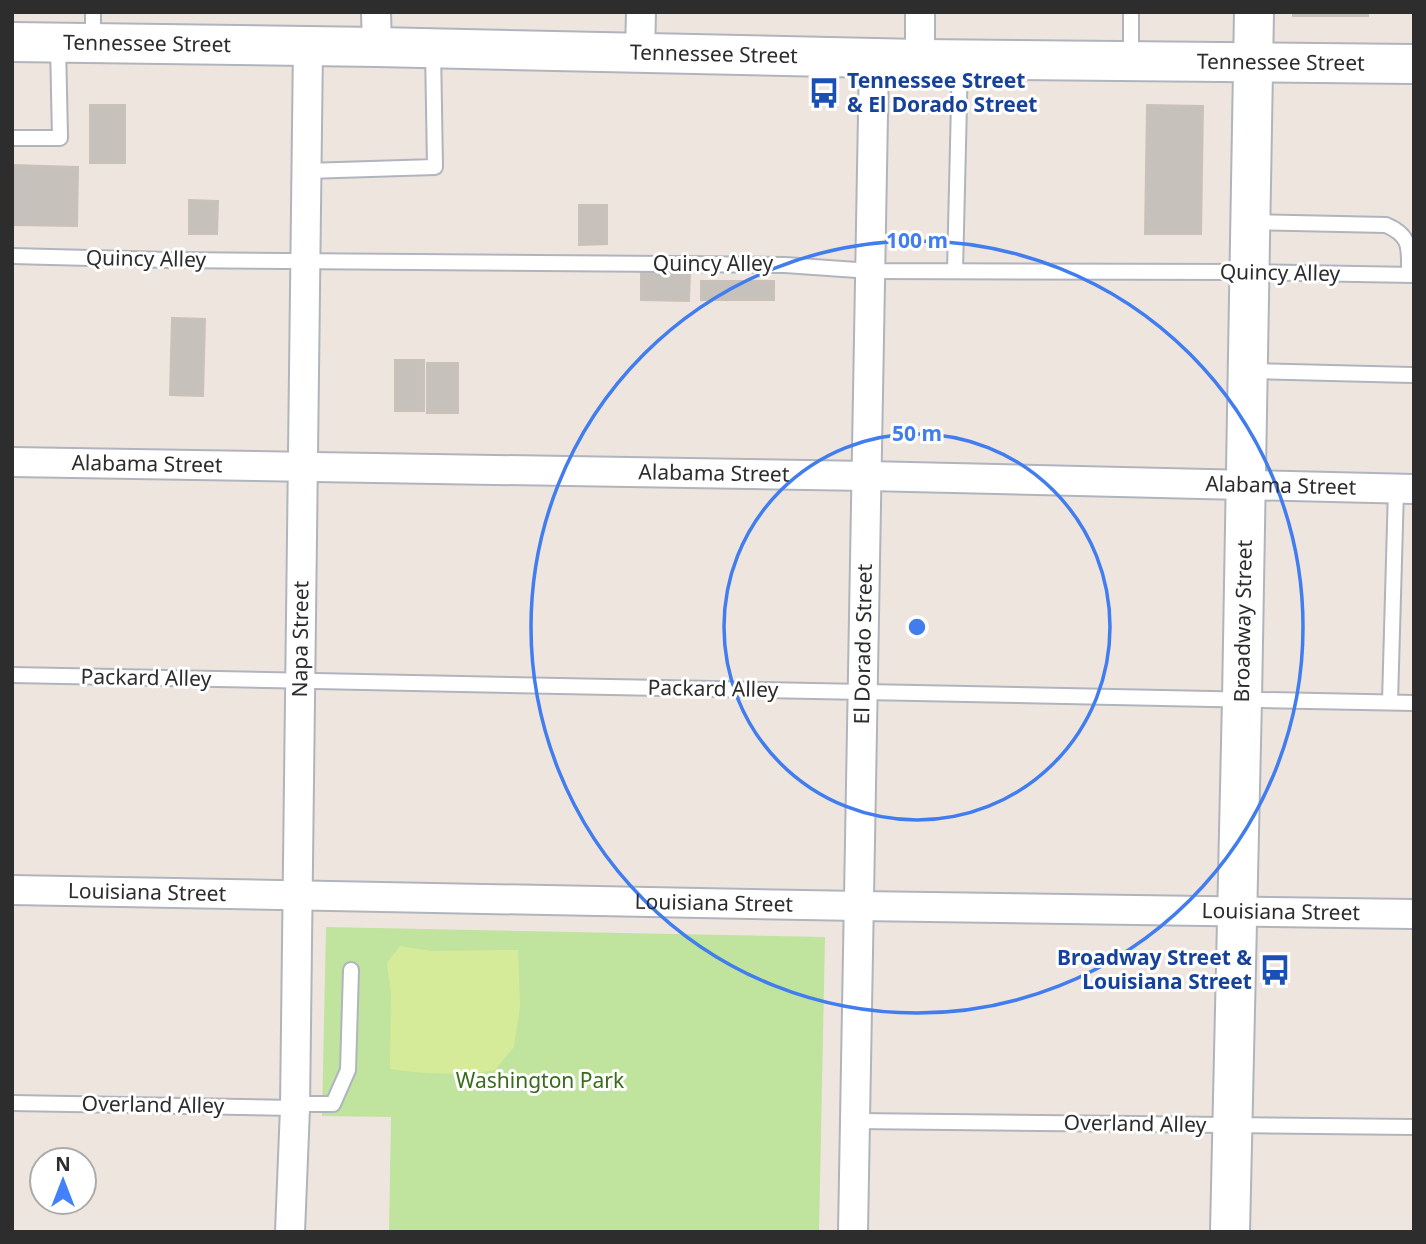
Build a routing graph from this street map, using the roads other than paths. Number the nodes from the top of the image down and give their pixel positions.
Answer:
1 (641, 12) edge
2 (920, 12) edge
3 (1131, 12) edge
4 (1254, 12) edge
5 (376, 30) edge
6 (81, 32) edge
7 (12, 42) edge
8 (308, 46) junction
9 (433, 48) junction
10 (640, 53) junction
11 (874, 58) junction
12 (919, 59) junction
13 (960, 60) junction
14 (1130, 60) junction
15 (1253, 61) junction
16 (1414, 64) edge
17 (12, 138) edge
18 (306, 171) junction
19 (1250, 222) junction
20 (12, 256) edge
21 (306, 261) junction
22 (871, 271) junction
23 (955, 271) junction
24 (1249, 272) junction
25 (1412, 275) edge
26 (1247, 371) junction
27 (1412, 375) edge
28 (12, 462) edge
29 (302, 467) junction
30 (867, 476) junction
31 (1246, 485) junction
32 (1405, 489) edge
33 (12, 676) edge
34 (299, 681) junction
35 (863, 692) junction
36 (1242, 699) junction
37 (1390, 702) junction
38 (1414, 703) edge
39 (12, 890) edge
40 (297, 895) junction
41 (859, 906) junction
42 (1237, 911) junction
43 (1414, 914) edge
44 (352, 970) dead end
45 (12, 1103) edge
46 (295, 1106) junction
47 (856, 1121) junction
48 (1233, 1125) junction
49 (1414, 1127) edge
50 (290, 1232) edge
51 (853, 1232) edge
52 (1230, 1232) edge

1 - 10 street
2 - 12 street
3 - 14 lane
4 - 15 main road, Broadway Street
5 - 8 main road, Tennessee Street
5 - 9 main road, Tennessee Street
6 - 7 main road, Tennessee Street
6 - 8 main road, Tennessee Street
6 - 17 lane
8 - 18 street, Napa Street
9 - 10 main road, Tennessee Street
9 - 18 lane
10 - 11 main road, Tennessee Street
11 - 12 main road, Tennessee Street
11 - 22 street, El Dorado Street
12 - 13 main road, Tennessee Street
13 - 14 main road, Tennessee Street
13 - 23 lane
14 - 15 main road, Tennessee Street
15 - 16 main road, Tennessee Street
15 - 19 main road, Broadway Street
18 - 21 street, Napa Street
19 - 24 main road, Broadway Street
19 - 25 lane
20 - 21 lane, Quincy Alley
21 - 22 lane, Quincy Alley
21 - 29 street, Napa Street
22 - 23 lane, Quincy Alley
22 - 30 street, El Dorado Street
23 - 24 lane, Quincy Alley
24 - 25 lane, Quincy Alley
24 - 26 main road, Broadway Street
26 - 27 lane
26 - 31 main road, Broadway Street
28 - 29 street, Alabama Street
29 - 30 street, Alabama Street
29 - 34 street, Napa Street
30 - 31 street, Alabama Street
30 - 35 street, El Dorado Street
31 - 32 street, Alabama Street
31 - 36 main road, Broadway Street
32 - 37 lane
33 - 34 lane, Packard Alley
34 - 35 lane, Packard Alley
34 - 40 street, Napa Street
35 - 36 lane, Packard Alley
35 - 41 street, El Dorado Street
36 - 37 lane, Packard Alley
36 - 42 main road, Broadway Street
37 - 38 lane, Packard Alley
39 - 40 street, Louisiana Street
40 - 41 street, Louisiana Street
40 - 46 street, Napa Street
41 - 42 street, Louisiana Street
41 - 47 street, El Dorado Street
42 - 43 street, Louisiana Street
42 - 48 main road, Broadway Street
44 - 46 lane, Overland Alley
45 - 46 lane, Overland Alley
46 - 50 street, Napa Street
47 - 48 lane, Overland Alley
47 - 51 street, El Dorado Street
48 - 49 lane, Overland Alley
48 - 52 main road, Broadway Street

